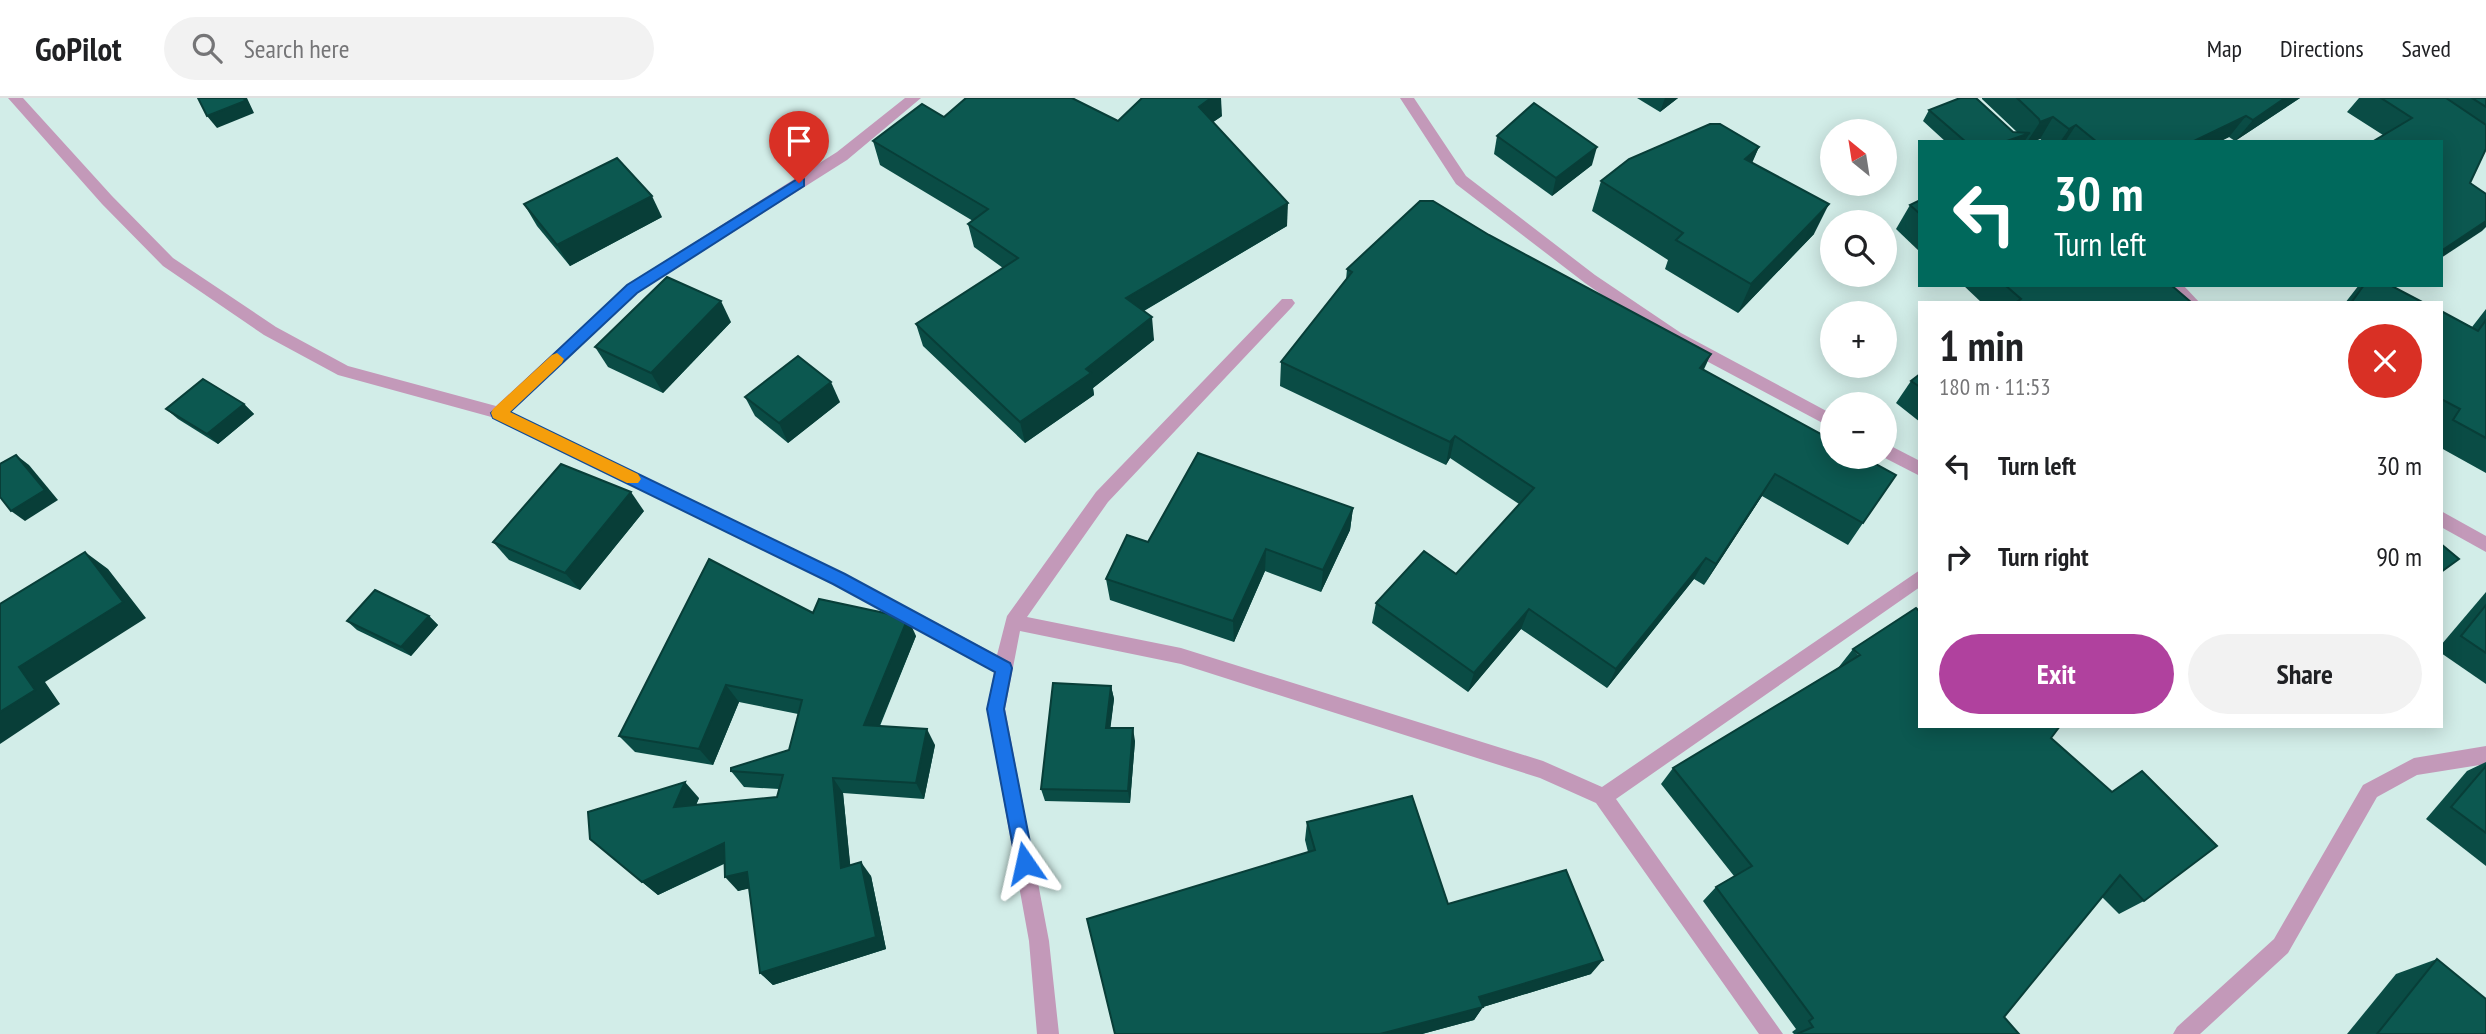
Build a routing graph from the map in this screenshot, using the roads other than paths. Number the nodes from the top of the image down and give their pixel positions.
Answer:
1 (15, 98) edge
2 (914, 98) edge
3 (1407, 98) edge
4 (2175, 287) edge
5 (2190, 301) edge
6 (1287, 303) dead end
7 (499, 413) junction
8 (1820, 416) edge
9 (1897, 456) edge
10 (1918, 467) edge
11 (2443, 519) edge
12 (2486, 545) edge
13 (1918, 578) edge
14 (1013, 622) junction
15 (1004, 668) junction
16 (2486, 755) edge
17 (1604, 797) junction
18 (1048, 1034) edge
19 (1772, 1034) edge
20 (2184, 1034) edge

1 - 7 street
2 - 7 street
3 - 8 street
4 - 5 street
6 - 14 street
7 - 15 street
9 - 10 street
11 - 12 street
13 - 17 street
14 - 15 street
14 - 17 street
15 - 18 street
16 - 20 street
17 - 19 street

